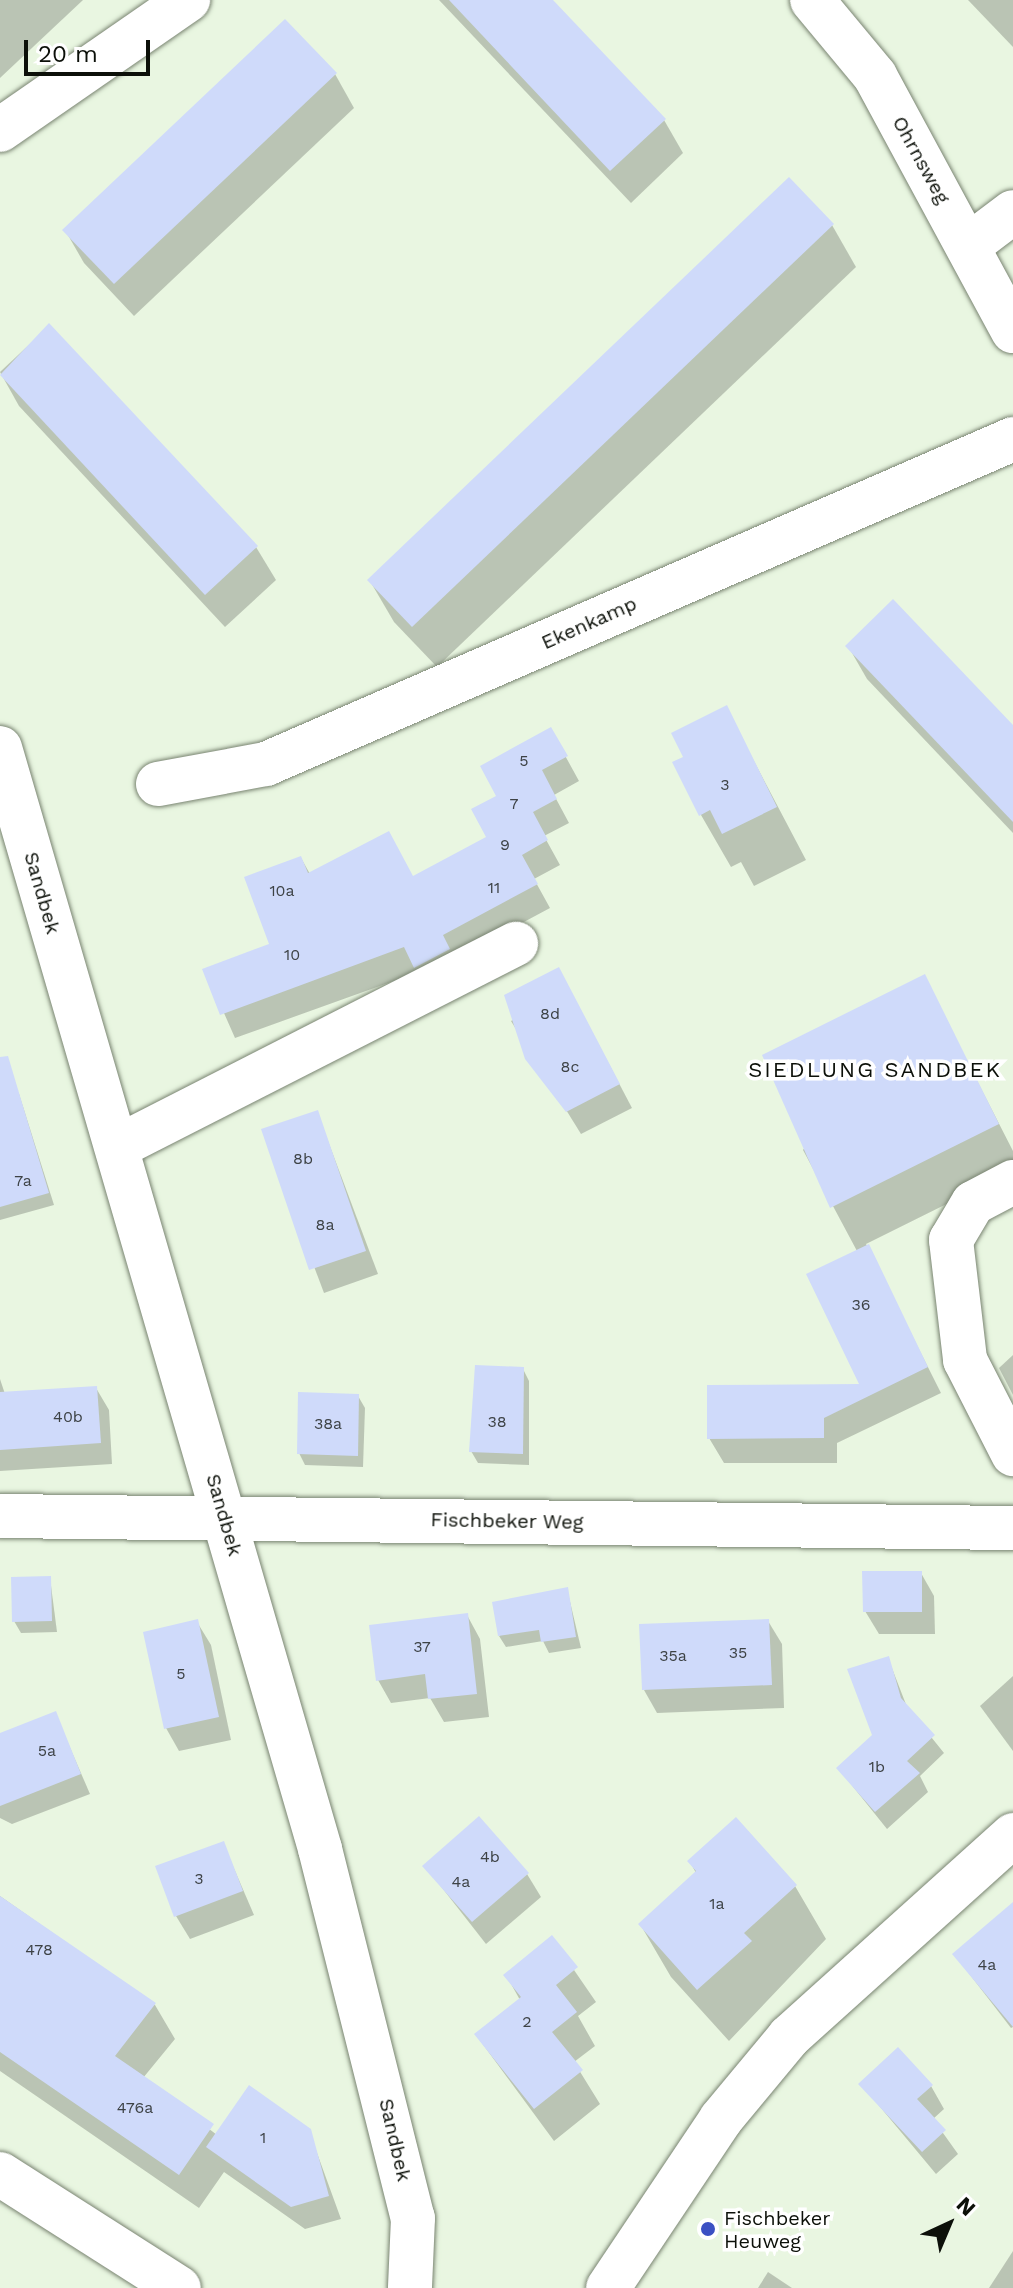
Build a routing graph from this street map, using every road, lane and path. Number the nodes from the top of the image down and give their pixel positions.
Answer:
1 (188, 0) edge
2 (812, 0) edge
3 (0, 130) edge
4 (1013, 212) edge
5 (968, 246) junction
6 (1013, 331) edge
7 (1013, 439) edge
8 (0, 748) edge
9 (158, 784) dead end
10 (516, 944) dead end
11 (117, 1147) junction
12 (1013, 1182) edge
13 (1013, 1454) edge
14 (224, 1514) junction
15 (0, 1516) edge
16 (1013, 1528) edge
17 (1013, 1835) edge
18 (0, 2174) edge
19 (179, 2288) edge
20 (410, 2288) edge
21 (608, 2288) edge

1 - 3 street
2 - 5 street, Ohrnsweg
4 - 5 street
5 - 6 street, Ohrnsweg
7 - 9 street, Ekenkamp
8 - 11 street, Sandbek
10 - 11 street
11 - 14 street, Sandbek
12 - 13 street
14 - 15 street, Fischbeker Weg
14 - 16 street, Fischbeker Weg
14 - 20 street, Sandbek
17 - 21 street
18 - 19 street

